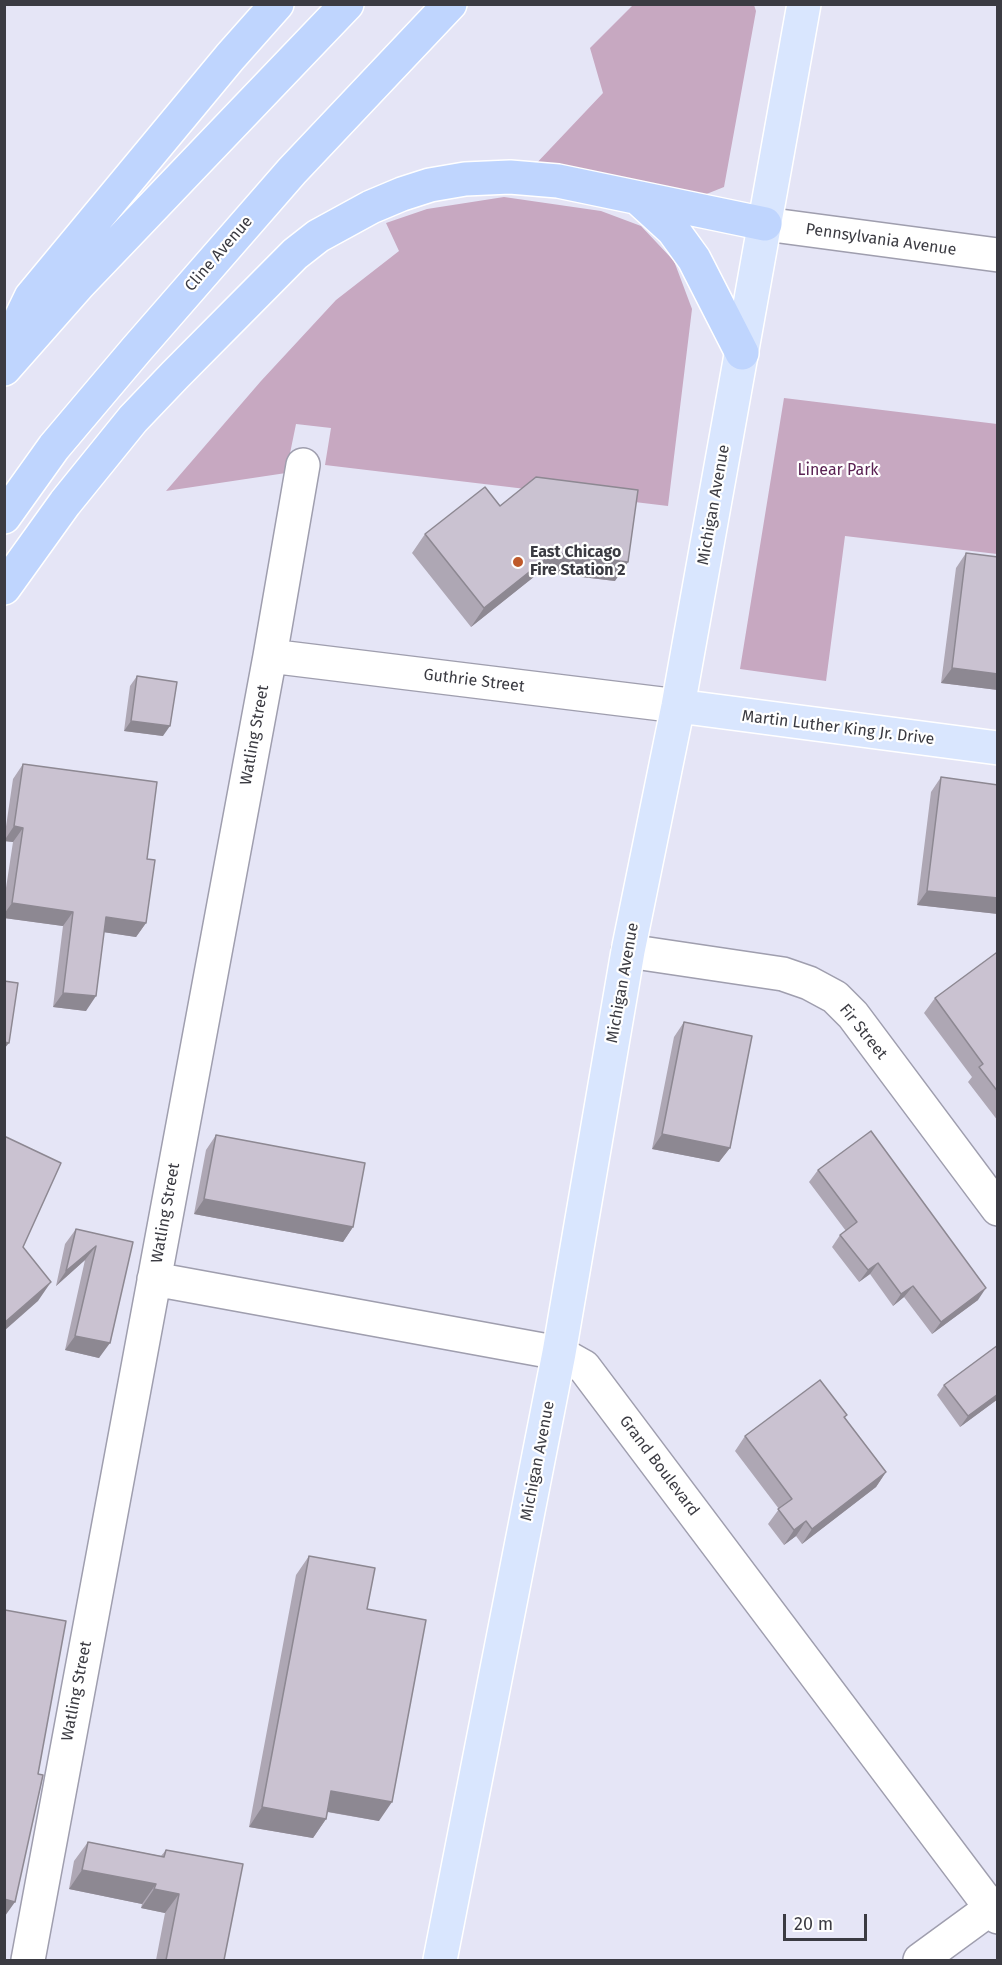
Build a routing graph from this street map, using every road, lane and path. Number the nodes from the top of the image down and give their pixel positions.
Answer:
1 (277, 4) edge
2 (347, 4) edge
3 (450, 4) edge
4 (804, 4) edge
5 (638, 198) junction
6 (765, 224) junction
7 (998, 255) edge
8 (4, 353) edge
9 (741, 353) junction
10 (4, 369) edge
11 (303, 465) dead end
12 (4, 518) edge
13 (4, 588) edge
14 (270, 656) junction
15 (678, 706) junction
16 (998, 748) edge
17 (628, 951) junction
18 (998, 1209) edge
19 (154, 1279) junction
20 (559, 1353) junction
21 (995, 1909) edge
22 (28, 1960) edge
23 (440, 1960) edge
24 (920, 1960) edge

1 - 8 highway
2 - 10 highway
3 - 12 highway, Cline Avenue
4 - 6 main road, Michigan Avenue
5 - 6 highway
5 - 9 highway
5 - 13 highway
6 - 7 street, Pennsylvania Avenue
6 - 9 main road, Michigan Avenue
9 - 15 main road, Michigan Avenue
11 - 14 street, Watling Street
14 - 15 street, Guthrie Street
14 - 19 street, Watling Street
15 - 16 main road, Martin Luther King Jr. Drive
15 - 17 main road, Michigan Avenue
17 - 18 street, Fir Street
17 - 20 main road, Michigan Avenue
19 - 20 street, Grand Boulevard
19 - 22 street, Watling Street
20 - 21 street, Grand Boulevard
20 - 23 main road, Michigan Avenue
21 - 24 street

